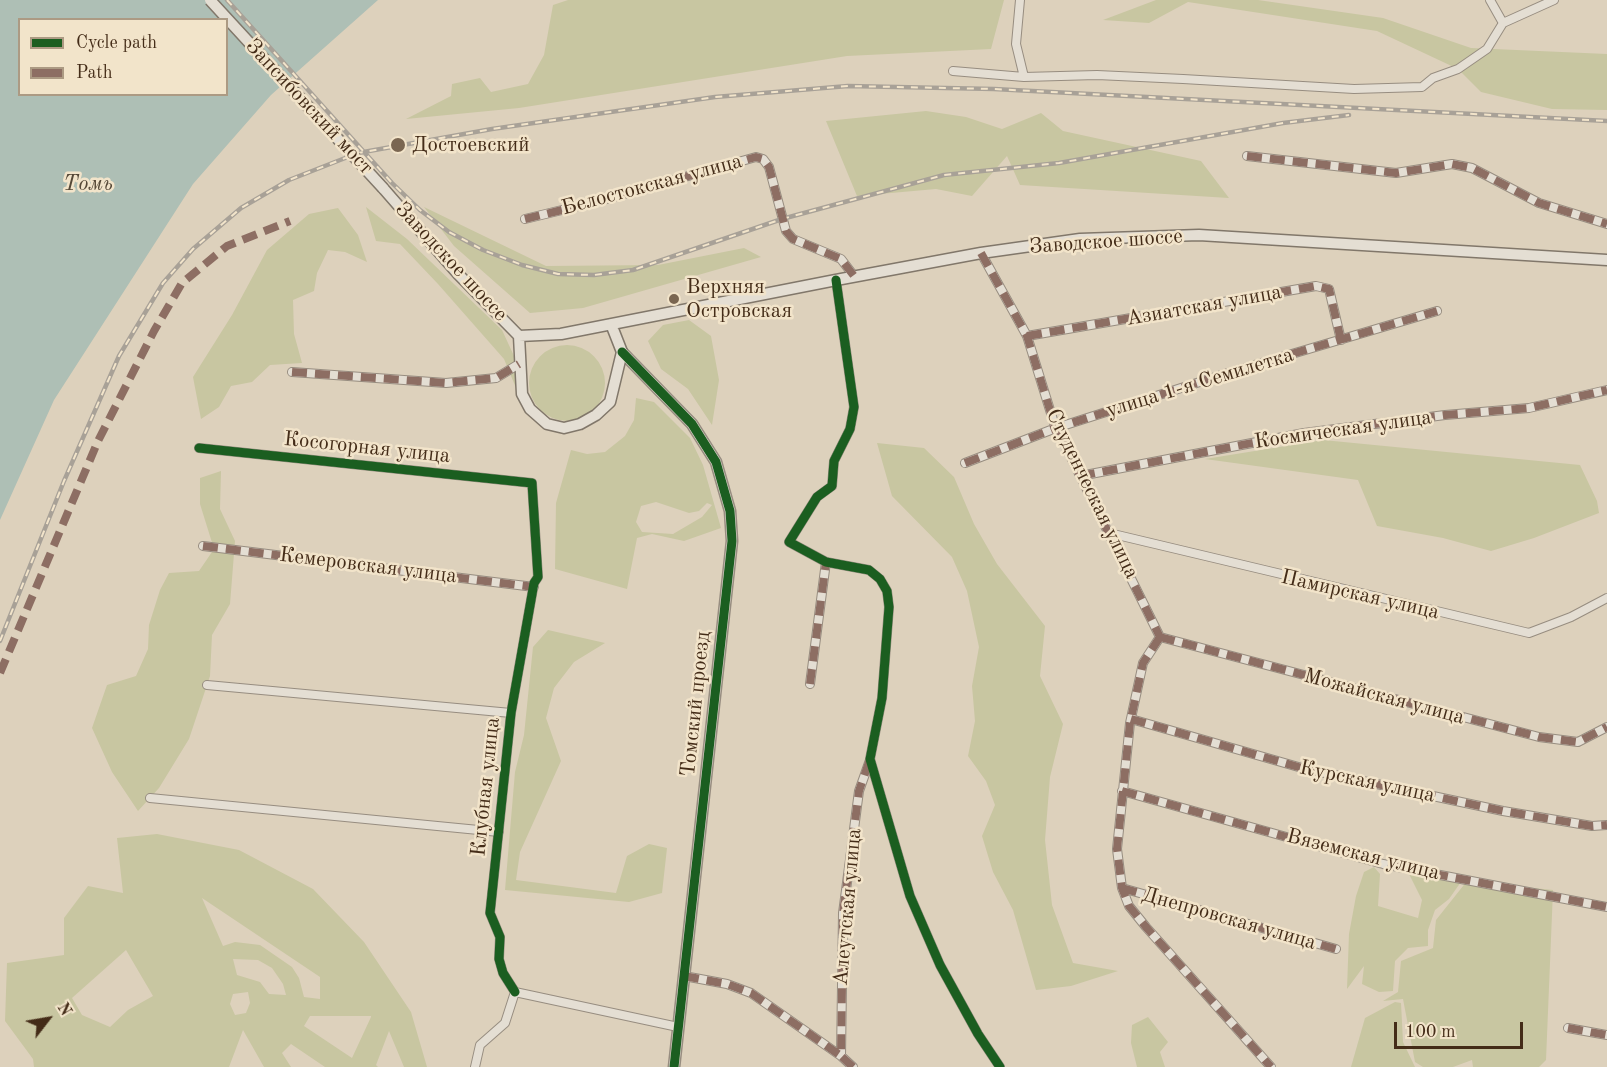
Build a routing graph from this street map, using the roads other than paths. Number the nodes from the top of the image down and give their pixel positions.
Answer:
1 (210, 0) edge
2 (1020, 0) edge
3 (1490, 0) edge
4 (1554, 0) edge
5 (227, 18) edge
6 (228, 20) edge
7 (1503, 23) junction
8 (953, 71) dead end
9 (1024, 77) junction
10 (1248, 156) dead end
11 (383, 188) joint
12 (525, 219) dead end
13 (1607, 224) edge
14 (981, 253) junction
15 (1607, 260) edge
16 (854, 276) junction
17 (836, 280) junction
18 (1437, 311) dead end
19 (611, 324) junction
20 (519, 336) junction
21 (1027, 336) junction
22 (1341, 340) junction
23 (622, 352) junction
24 (519, 364) junction
25 (292, 372) dead end
26 (1607, 390) edge
27 (1056, 428) junction
28 (200, 448) dead end
29 (965, 463) dead end
30 (1080, 476) junction
31 (532, 483) joint
32 (1109, 533) junction
33 (203, 546) dead end
34 (826, 562) junction
35 (534, 585) junction
36 (1607, 598) edge
37 (1160, 637) junction
38 (810, 684) dead end
39 (207, 685) dead end
40 (511, 713) junction
41 (1131, 718) junction
42 (1607, 727) edge
43 (870, 759) junction
44 (1122, 791) junction
45 (150, 798) dead end
46 (1607, 825) edge
47 (499, 832) junction
48 (1122, 888) junction
49 (1607, 907) edge
50 (1336, 949) dead end
51 (684, 976) junction
52 (515, 992) junction
53 (678, 1027) junction
54 (1568, 1028) dead end
55 (1607, 1035) edge
56 (841, 1056) junction
57 (475, 1067) edge
58 (674, 1067) edge
59 (853, 1067) edge
60 (1000, 1067) edge
61 (1271, 1067) edge

1 - 5 main road, Запсибовский мост, bridge
2 - 9 street
3 - 7 street
4 - 7 street
6 - 11 main road, Запсибовский мост, bridge
7 - 9 street
8 - 9 street
10 - 13 street
11 - 20 main road, Заводское шоссе
12 - 16 street, Белостокская улица
14 - 15 main road, Заводское шоссе
14 - 16 main road, Заводское шоссе
14 - 21 street, Студенческая улица
16 - 17 main road, Заводское шоссе
17 - 19 main road, Заводское шоссе
17 - 34 street, Алеутская улица
18 - 22 street, улица 1-я Семилетка
19 - 20 main road, Заводское шоссе
19 - 23 main road
20 - 24 main road, Заводское шоссе
21 - 22 street, Азиатская улица
21 - 27 street, Студенческая улица
22 - 27 street, улица 1-я Семилетка
23 - 24 main road, Заводское шоссе
23 - 51 main road, Томский проезд
24 - 25 street
26 - 30 street, Космическая улица
27 - 29 street, улица 1-я Семилетка
27 - 30 street, Студенческая улица
28 - 31 street, Косогорная улица
30 - 32 street, Студенческая улица
31 - 35 street, Клубная улица
32 - 36 street, Памирская улица
32 - 37 street, Студенческая улица
33 - 35 street, Кемеровская улица
34 - 38 street
34 - 43 street, Алеутская улица
35 - 40 street, Клубная улица
37 - 41 street
37 - 42 street, Можайская улица
39 - 40 street, Клубная улица
40 - 47 street, Клубная улица
41 - 44 street
41 - 46 street, Курская улица
43 - 56 street, Алеутская улица
43 - 60 street
44 - 48 street
44 - 49 street, Вяземская улица
45 - 47 street, Клубная улица
47 - 52 street, Клубная улица
48 - 50 street, Днепровская улица
48 - 61 street
51 - 53 main road, Томский проезд
51 - 56 street
52 - 53 street
52 - 57 street
53 - 58 main road, Томский проезд
54 - 55 street
56 - 59 street

